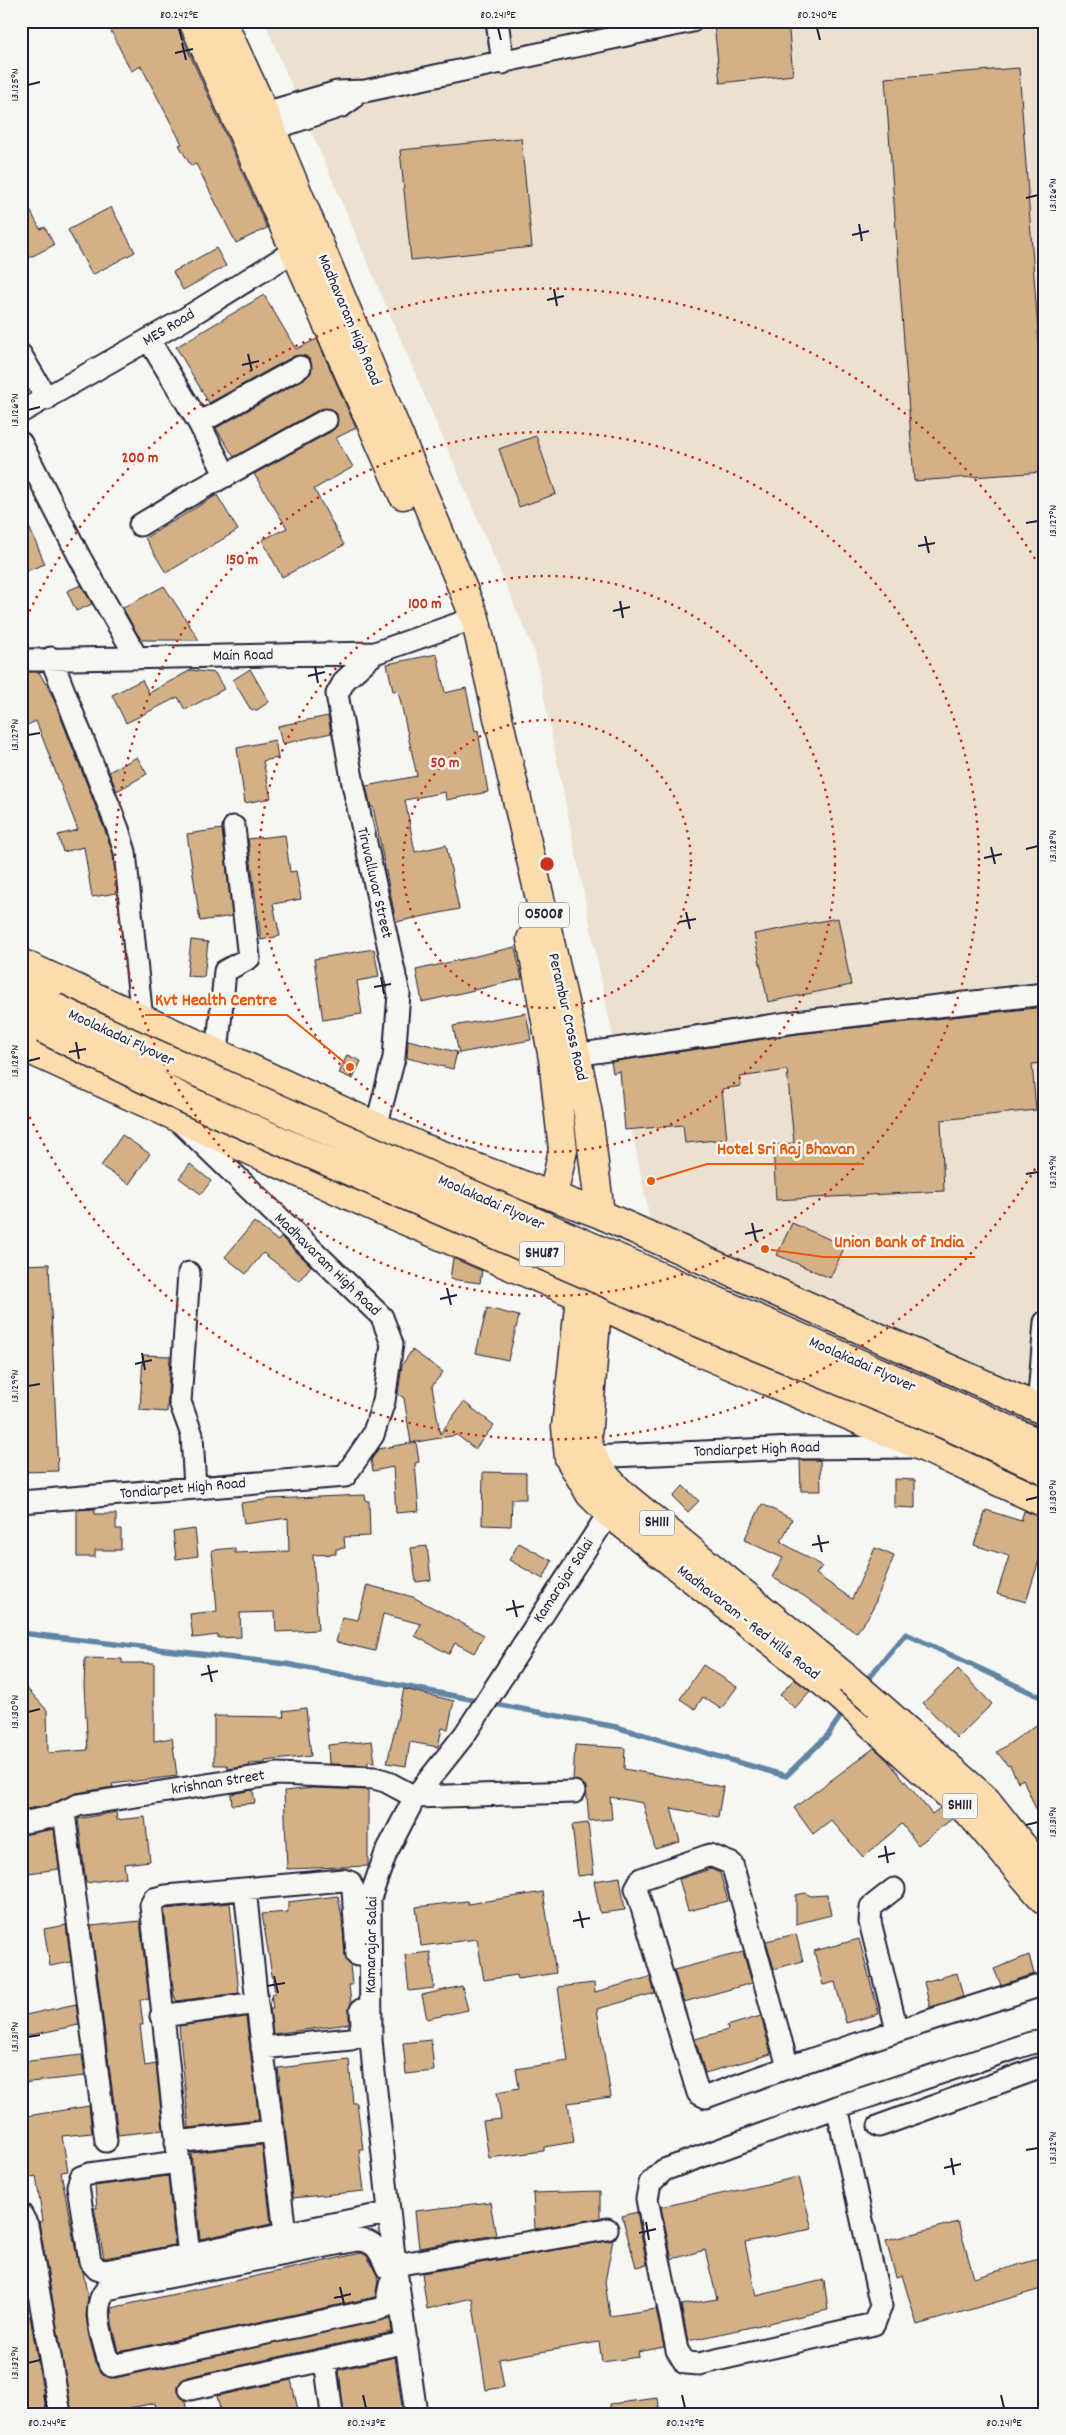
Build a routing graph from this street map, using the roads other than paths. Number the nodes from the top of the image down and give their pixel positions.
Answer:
1 (192, 21) edge
2 (222, 21) edge
3 (497, 21) edge
4 (692, 21) edge
5 (502, 63) junction
6 (267, 121) junction
7 (241, 130) junction
8 (304, 244) junction
9 (148, 340) junction
10 (21, 355) edge
11 (300, 367) dead end
12 (47, 399) junction
13 (21, 412) edge
14 (326, 420) dead end
15 (199, 423) junction
16 (21, 443) edge
17 (226, 476) junction
18 (140, 525) dead end
19 (467, 622) junction
20 (375, 654) junction
21 (51, 658) junction
22 (137, 658) junction
23 (21, 660) edge
24 (234, 827) dead end
25 (21, 963) edge
26 (21, 991) edge
27 (1045, 994) edge
28 (39, 1018) edge
29 (142, 1020) junction
30 (21, 1046) edge
31 (217, 1054) junction
32 (564, 1057) junction
33 (171, 1114) junction
34 (376, 1127) junction
35 (421, 1147) junction
36 (553, 1196) junction
37 (600, 1214) junction
38 (392, 1215) junction
39 (723, 1270) junction
40 (189, 1273) dead end
41 (589, 1300) junction
42 (1045, 1322) edge
43 (690, 1348) junction
44 (1042, 1410) edge
45 (1045, 1446) edge
46 (923, 1447) junction
47 (591, 1457) junction
48 (1045, 1470) edge
49 (345, 1476) joint
50 (195, 1488) junction
51 (21, 1502) edge
52 (1045, 1503) edge
53 (609, 1513) junction
54 (844, 1687) junction
55 (872, 1712) junction
56 (574, 1792) dead end
57 (415, 1797) junction
58 (64, 1812) junction
59 (21, 1823) edge
60 (1045, 1874) edge
61 (246, 1889) junction
62 (894, 1889) dead end
63 (1045, 1902) edge
64 (1045, 1984) edge
65 (257, 2003) junction
66 (162, 2016) junction
67 (897, 2030) junction
68 (1040, 2039) edge
69 (262, 2048) junction
70 (1045, 2066) edge
71 (788, 2067) junction
72 (838, 2107) junction
73 (878, 2126) dead end
74 (273, 2131) junction
75 (106, 2141) dead end
76 (177, 2152) junction
77 (389, 2213) junction
78 (21, 2214) edge
79 (607, 2229) dead end
80 (285, 2233) junction
81 (189, 2256) junction
82 (397, 2272) junction
83 (407, 2342) junction
84 (325, 2360) junction
85 (190, 2389) dead end
86 (60, 2414) edge
87 (332, 2414) edge
88 (416, 2414) edge

1 - 7 main road
2 - 6 main road, Madhavaram High Road
3 - 5 street
4 - 5 street
5 - 6 street
6 - 7 street
6 - 8 main road, Madhavaram High Road
7 - 8 main road
8 - 9 street, MES Road
8 - 19 main road, Madhavaram High Road
9 - 12 street, MES Road
9 - 15 street
10 - 12 street
11 - 15 street
12 - 13 street, MES Road
14 - 17 street
15 - 17 street
16 - 22 street
17 - 18 street
19 - 20 street, Main Road
19 - 32 main road, Perambur Cross Road / O5008
20 - 22 street, Main Road
20 - 34 street, Tiruvalluvar Street
21 - 22 street, Main Road
21 - 23 street, Main Road
21 - 29 street
24 - 31 street
25 - 29 main road
26 - 28 main road, Moolakadai Flyover / SHU87
27 - 32 street
28 - 45 main road, Moolakadai Flyover / SHU87, bridge
28 - 48 main road, Moolakadai Flyover / SHU87, bridge
29 - 31 main road
30 - 33 main road
31 - 34 main road
32 - 36 main road, Perambur Cross Road / O5008
32 - 37 main road, Perambur Cross Road / O5008
33 - 38 main road
33 - 49 street, Madhavaram High Road
34 - 35 main road
35 - 36 main road
35 - 38 main road
36 - 37 main road
37 - 39 main road
38 - 41 main road
39 - 43 main road
39 - 44 main road
40 - 50 street
41 - 43 main road
41 - 47 main road, Madhavaram - Red Hills Road / SH111
41 - 53 main road, Madhavaram - Red Hills Road / SH111
42 - 44 street
43 - 46 main road
46 - 47 street, Tondiarpet High Road
46 - 52 main road
47 - 54 main road, Madhavaram - Red Hills Road / SH111
49 - 50 street, Tondiarpet High Road
50 - 51 street, Tondiarpet High Road
53 - 54 main road, Madhavaram - Red Hills Road / SH111
53 - 57 street, Kamarajar Salai
54 - 55 main road, Madhavaram - Red Hills Road / SH111, bridge
55 - 60 main road, Madhavaram - Red Hills Road / SH111
55 - 63 main road, Madhavaram - Red Hills Road / SH111
56 - 57 street
57 - 58 street, krishnan Street
57 - 77 street, Kamarajar Salai
58 - 59 street, krishnan Street
58 - 75 street
61 - 65 street
61 - 66 street
61 - 69 street
62 - 67 street
64 - 67 street
65 - 66 street
65 - 69 street
66 - 76 street
67 - 71 street
68 - 72 street
69 - 74 street
70 - 73 street
71 - 71 street
72 - 72 street
74 - 76 street
74 - 80 street
76 - 81 street
76 - 81 street
77 - 80 street
77 - 82 street, Kamarajar Salai
78 - 86 street
79 - 82 street
80 - 81 street
82 - 82 street
82 - 83 street, Kamarajar Salai
83 - 84 street
83 - 88 street, Kamarajar Salai
84 - 85 street
84 - 87 street

